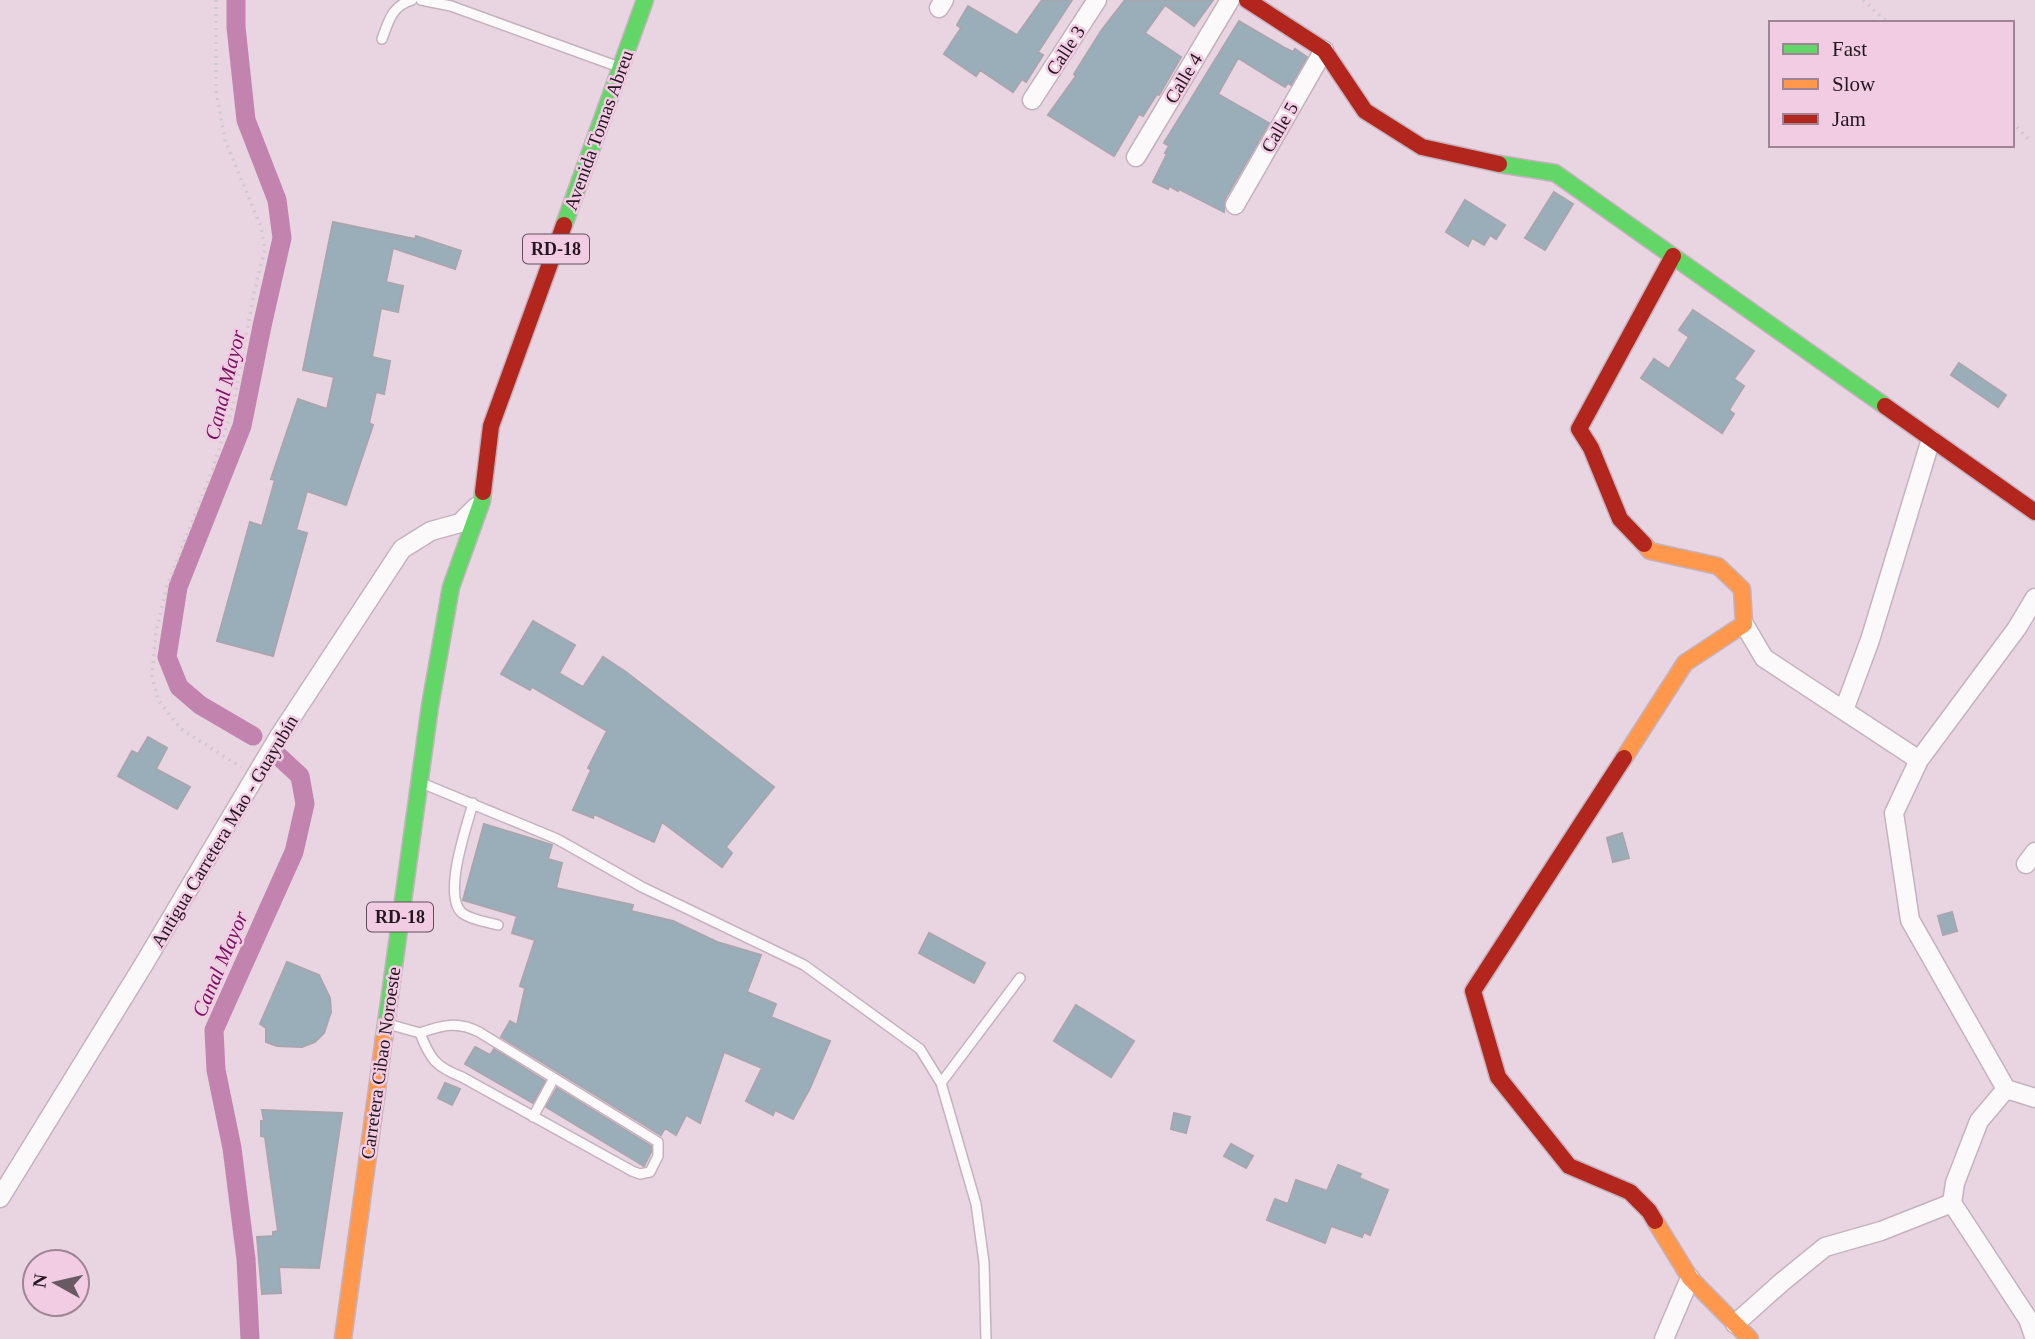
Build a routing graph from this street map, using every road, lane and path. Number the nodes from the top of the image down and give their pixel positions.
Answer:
1 (216, 0) edge
2 (412, 0) edge
3 (422, 0) edge
4 (645, 0) edge
5 (1097, 0) edge
6 (1230, 0) edge
7 (1247, 0) edge
8 (1863, 0) edge
9 (1886, 21) edge
10 (382, 39) dead end
11 (1324, 50) junction
12 (621, 67) junction
13 (1032, 100) dead end
14 (2014, 124) edge
15 (2029, 141) dead end
16 (1136, 157) dead end
17 (1235, 205) dead end
18 (1674, 256) junction
19 (1931, 439) junction
20 (482, 501) junction
21 (2035, 512) edge
22 (2035, 598) edge
23 (1744, 624) junction
24 (1844, 710) junction
25 (1919, 760) junction
26 (255, 775) junction
27 (419, 782) junction
28 (473, 803) junction
29 (498, 925) dead end
30 (1020, 978) dead end
31 (385, 1023) junction
32 (420, 1033) junction
33 (554, 1078) junction
34 (941, 1083) junction
35 (2006, 1089) junction
36 (2035, 1098) edge
37 (533, 1117) junction
38 (0, 1198) edge
39 (1952, 1203) junction
40 (1690, 1278) junction
41 (1735, 1324) junction
42 (343, 1339) edge
43 (986, 1339) edge
44 (1664, 1339) edge
45 (1749, 1339) edge
46 (2035, 1339) edge

1 - 26 path
2 - 10 lane
3 - 12 lane
4 - 12 street, Avenida Tomas Abreu / RD-18
5 - 13 street, Calle 3
6 - 16 street, Calle 4
7 - 11 street
8 - 9 path
11 - 17 street, Calle 5
11 - 18 street
12 - 20 street, Avenida Tomas Abreu / RD-18
14 - 15 path
18 - 19 street
18 - 23 street
19 - 21 street
19 - 24 street
20 - 26 street, Antigua Carretera Mao - Guayubín
20 - 27 street, Carretera Cibao Noroeste / RD-18
22 - 25 street
23 - 24 street
23 - 40 street
24 - 25 street
25 - 35 street
26 - 38 street, Antigua Carretera Mao - Guayubín
27 - 28 lane
27 - 31 street, Carretera Cibao Noroeste / RD-18
28 - 29 lane
28 - 34 lane
30 - 34 lane
31 - 32 lane
31 - 42 street, Carretera Cibao Noroeste / RD-18
32 - 33 lane
32 - 37 lane
33 - 37 lane
33 - 37 lane
34 - 43 lane
35 - 36 street
35 - 39 street
39 - 41 street
39 - 46 street
40 - 41 street
40 - 44 street
41 - 45 street

